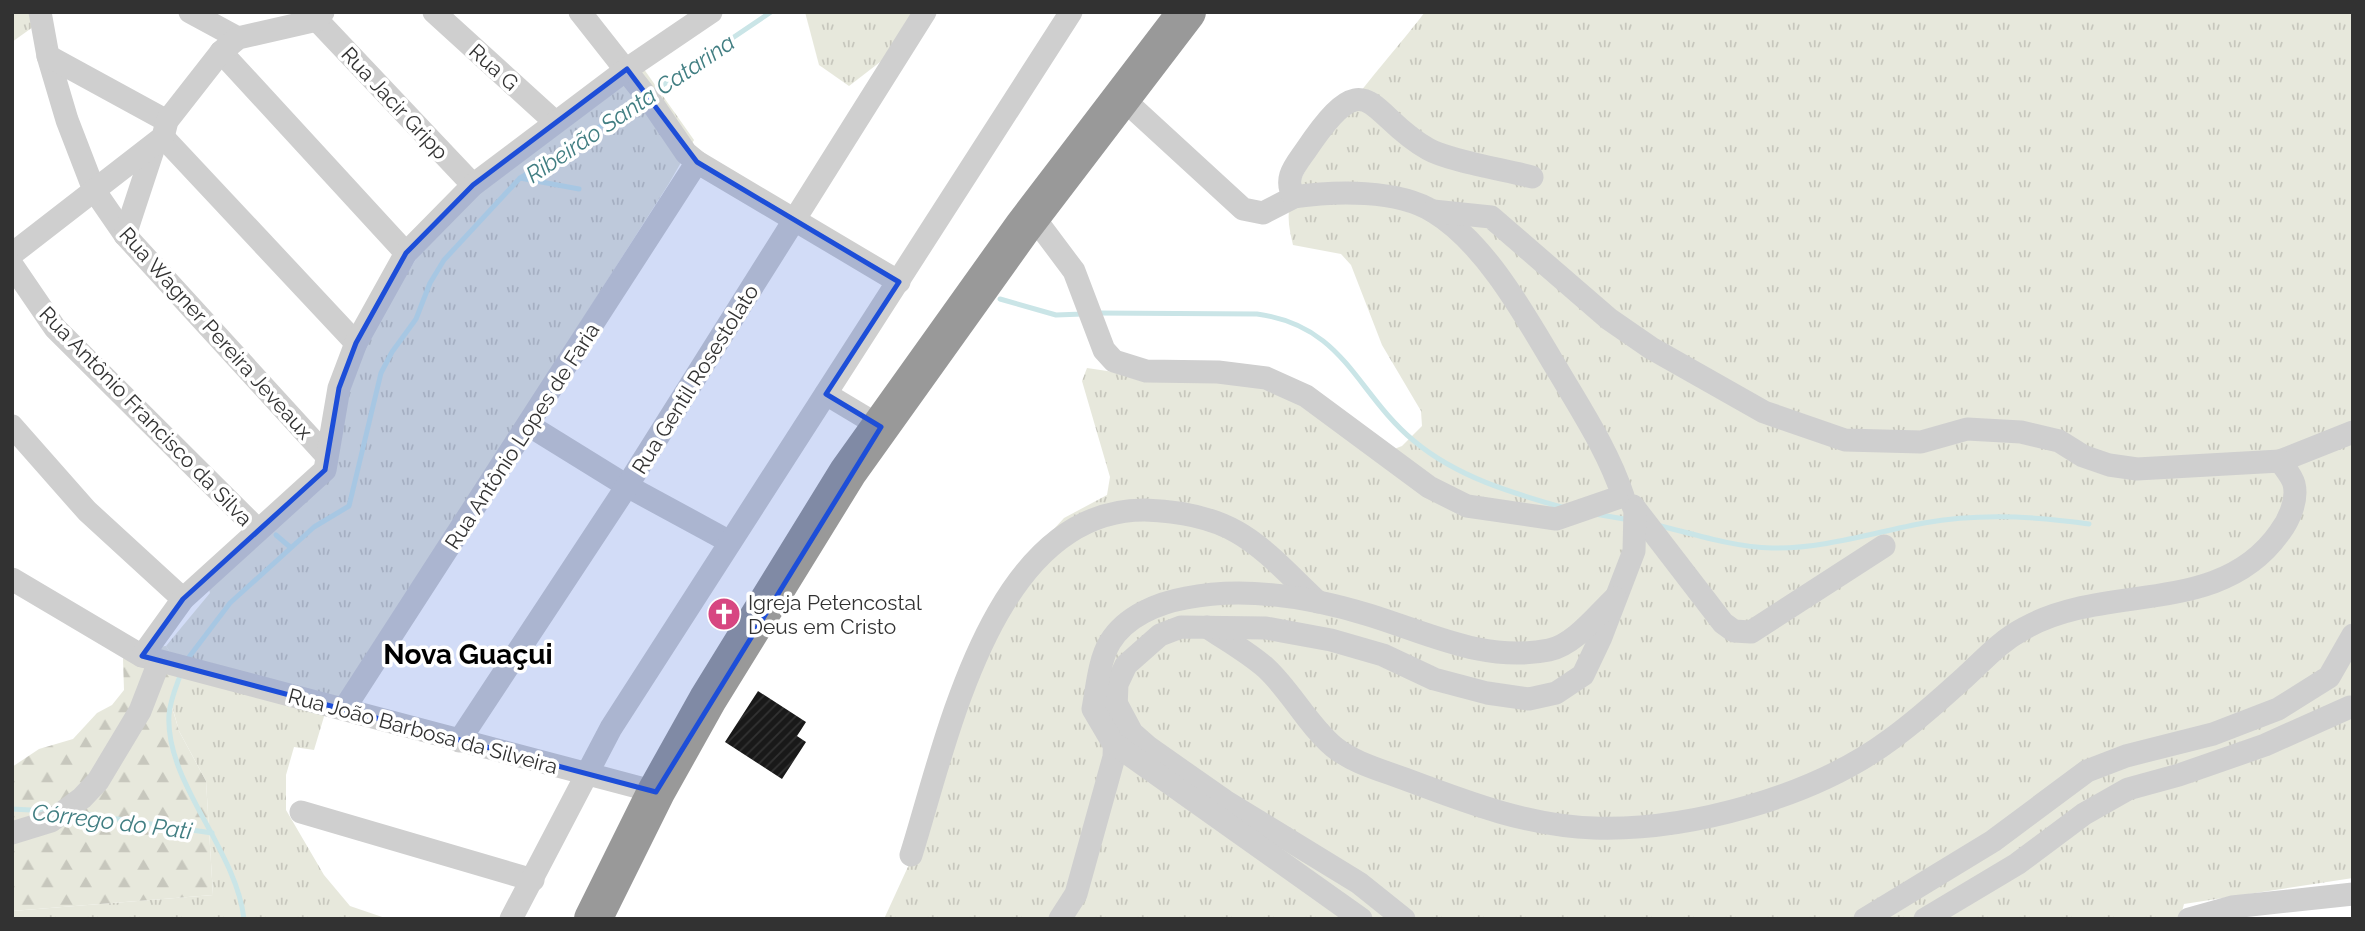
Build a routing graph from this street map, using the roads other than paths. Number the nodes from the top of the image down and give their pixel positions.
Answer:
1 (40, 12) edge
2 (190, 12) edge
3 (434, 12) edge
4 (580, 12) edge
5 (712, 12) edge
6 (926, 12) edge
7 (1071, 12) edge
8 (1187, 12) edge
9 (320, 16) edge
10 (229, 45) junction
11 (48, 55) junction
12 (627, 69) junction
13 (1121, 97) junction
14 (555, 122) junction
15 (162, 134) junction
16 (697, 162) junction
17 (1532, 177) dead end
18 (473, 185) junction
19 (94, 190) junction
20 (1294, 197) junction
21 (1433, 211) junction
22 (1032, 215) junction
23 (794, 222) junction
24 (125, 235) junction
25 (406, 253) junction
26 (12, 254) edge
27 (12, 265) edge
28 (899, 282) junction
29 (356, 343) junction
30 (826, 394) junction
31 (12, 426) edge
32 (530, 426) junction
33 (881, 426) junction
34 (2353, 432) edge
35 (326, 456) junction
36 (2280, 461) junction
37 (627, 486) junction
38 (1629, 503) junction
39 (258, 530) junction
40 (730, 542) junction
41 (1884, 546) dead end
42 (12, 579) edge
43 (1615, 598) junction
44 (183, 599) junction
45 (1318, 602) junction
46 (1207, 627) junction
47 (2353, 635) edge
48 (166, 664) junction
49 (1115, 702) junction
50 (2350, 706) dead end
51 (344, 709) junction
52 (459, 741) junction
53 (1113, 743) junction
54 (586, 774) junction
55 (656, 792) junction
56 (301, 812) dead end
57 (12, 833) edge
58 (911, 855) dead end
59 (533, 880) junction
60 (2353, 894) edge
61 (512, 919) edge
62 (593, 919) edge
63 (1060, 919) edge
64 (1361, 919) edge
65 (1404, 919) edge
66 (1865, 919) edge
67 (1925, 919) edge
68 (2189, 919) edge

1 - 11 street, Rua Wagner Pereira Jeveaux
2 - 10 street
3 - 14 street, Rua G
4 - 12 street
5 - 12 street
6 - 23 street, Rua Gentil Rosestolato
7 - 28 street
8 - 13 highway
9 - 10 street
9 - 18 street, Rua Jacir Gripp
10 - 15 street
10 - 25 street
11 - 15 street
11 - 19 street, Rua Wagner Pereira Jeveaux
12 - 14 street
12 - 16 street
13 - 20 street
13 - 22 highway
14 - 18 street
15 - 19 street
15 - 24 street
15 - 29 street
16 - 23 street
16 - 32 street, Rua Antônio Lopes de Faria
17 - 20 street
18 - 25 street
19 - 24 street, Rua Wagner Pereira Jeveaux
19 - 26 street
20 - 21 street
21 - 36 street
21 - 38 street
22 - 33 highway
22 - 38 street
23 - 28 street
23 - 37 street, Rua Gentil Rosestolato
24 - 35 street, Rua Wagner Pereira Jeveaux
25 - 29 street
27 - 39 street, Rua Antônio Francisco da Silva
28 - 30 street
29 - 35 street
30 - 33 street
30 - 40 street
31 - 44 street
32 - 37 street
32 - 51 street, Rua Antônio Lopes de Faria
33 - 55 highway
34 - 36 street
35 - 39 street
36 - 46 street
37 - 40 street
37 - 52 street, Rua Gentil Rosestolato
38 - 41 street
38 - 43 street
39 - 44 street
40 - 54 street
42 - 48 street, Rua João Barbosa da Silveira
43 - 45 street
43 - 46 street
44 - 48 street
45 - 53 street
45 - 58 street
46 - 49 street
47 - 66 street
48 - 51 street, Rua João Barbosa da Silveira
48 - 57 street
49 - 53 street
49 - 65 street
50 - 67 street
51 - 52 street, Rua João Barbosa da Silveira
52 - 54 street, Rua João Barbosa da Silveira
53 - 63 street
53 - 64 street
54 - 55 street, Rua João Barbosa da Silveira
54 - 59 street
55 - 62 highway
56 - 59 street
59 - 61 street
60 - 68 street

